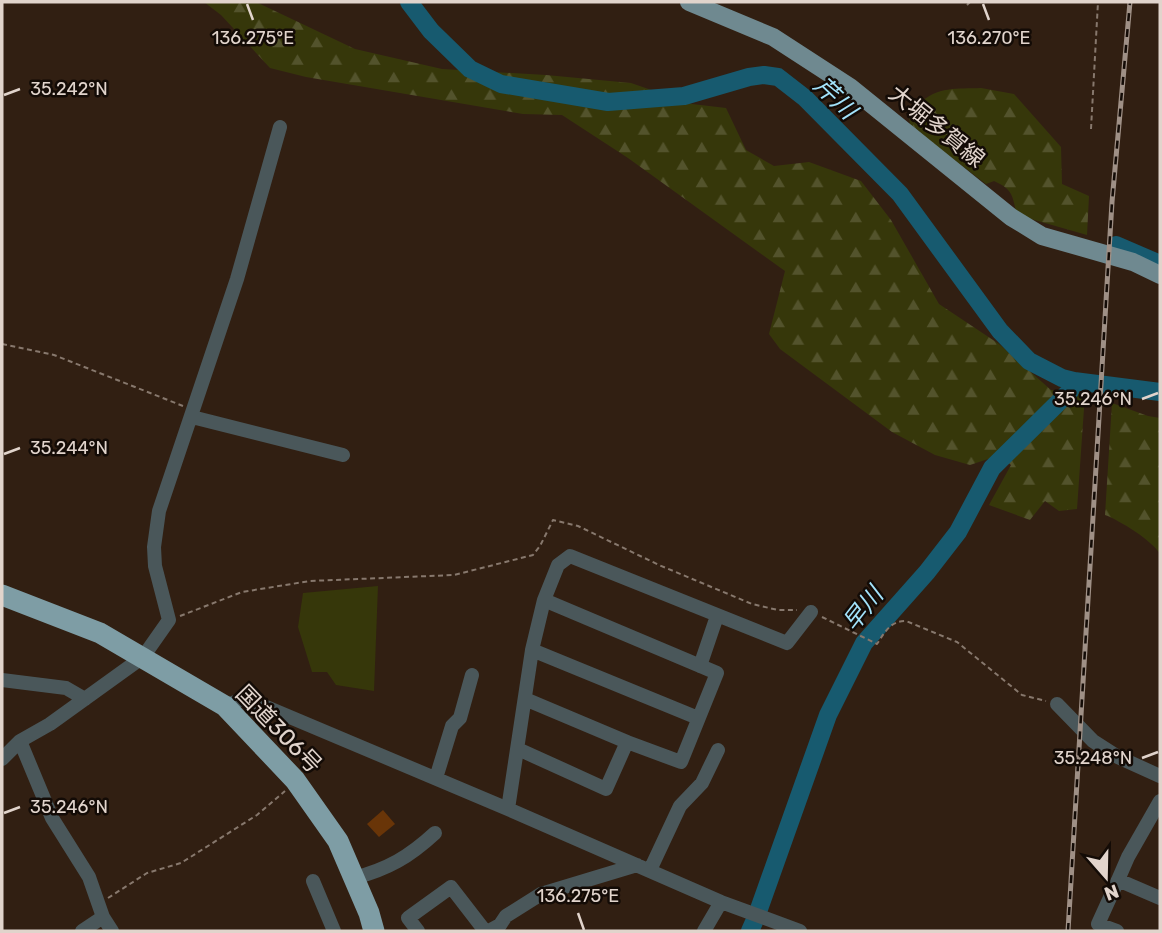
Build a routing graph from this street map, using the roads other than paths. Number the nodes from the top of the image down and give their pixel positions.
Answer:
1 (689, 2) edge
2 (280, 127) dead end
3 (1160, 275) edge
4 (193, 414) junction
5 (343, 455) dead end
6 (2, 595) edge
7 (544, 600) junction
8 (811, 612) road end
9 (718, 616) junction
10 (532, 650) junction
11 (143, 657) junction
12 (699, 666) junction
13 (472, 674) dead end
14 (2, 680) edge
15 (85, 699) junction
16 (525, 699) junction
17 (1057, 704) road end
18 (225, 706) junction
19 (698, 718) junction
20 (20, 741) junction
21 (627, 742) junction
22 (518, 749) junction
23 (718, 750) dead end
24 (2, 759) edge
25 (1160, 775) edge
26 (436, 778) junction
27 (1160, 801) edge
28 (508, 808) junction
29 (435, 833) dead end
30 (643, 868) junction
31 (354, 878) junction
32 (1118, 880) junction
33 (313, 881) dead end
34 (1160, 898) edge
35 (721, 902) junction
36 (101, 911) junction
37 (1096, 927) edge
38 (495, 930) edge
39 (82, 931) edge
40 (112, 931) edge
41 (334, 931) edge
42 (374, 931) edge
43 (418, 931) edge
44 (704, 931) edge
45 (800, 931) edge
46 (1116, 931) edge

1 - 3 main road, 大堀多賀線
2 - 4 street
4 - 5 street
4 - 11 street
6 - 11 highway, 国道306号
7 - 9 street
7 - 10 street
7 - 12 street
8 - 9 street
9 - 12 street
10 - 16 street
10 - 19 street
11 - 15 street
11 - 18 highway, 国道306号
12 - 19 street
13 - 26 street
14 - 15 street
15 - 20 street
16 - 21 street
16 - 22 street
17 - 25 street
18 - 26 street
18 - 31 highway, 国道306号
19 - 21 street
20 - 24 street
20 - 36 street
21 - 22 street
22 - 28 street
23 - 30 street
26 - 28 street
27 - 32 street
28 - 30 street
29 - 31 street
30 - 35 street
30 - 38 street
31 - 42 highway, 国道306号
32 - 34 street
32 - 37 street
33 - 41 street
35 - 44 street
35 - 45 street
36 - 39 street
36 - 40 street
37 - 46 street
38 - 43 street

